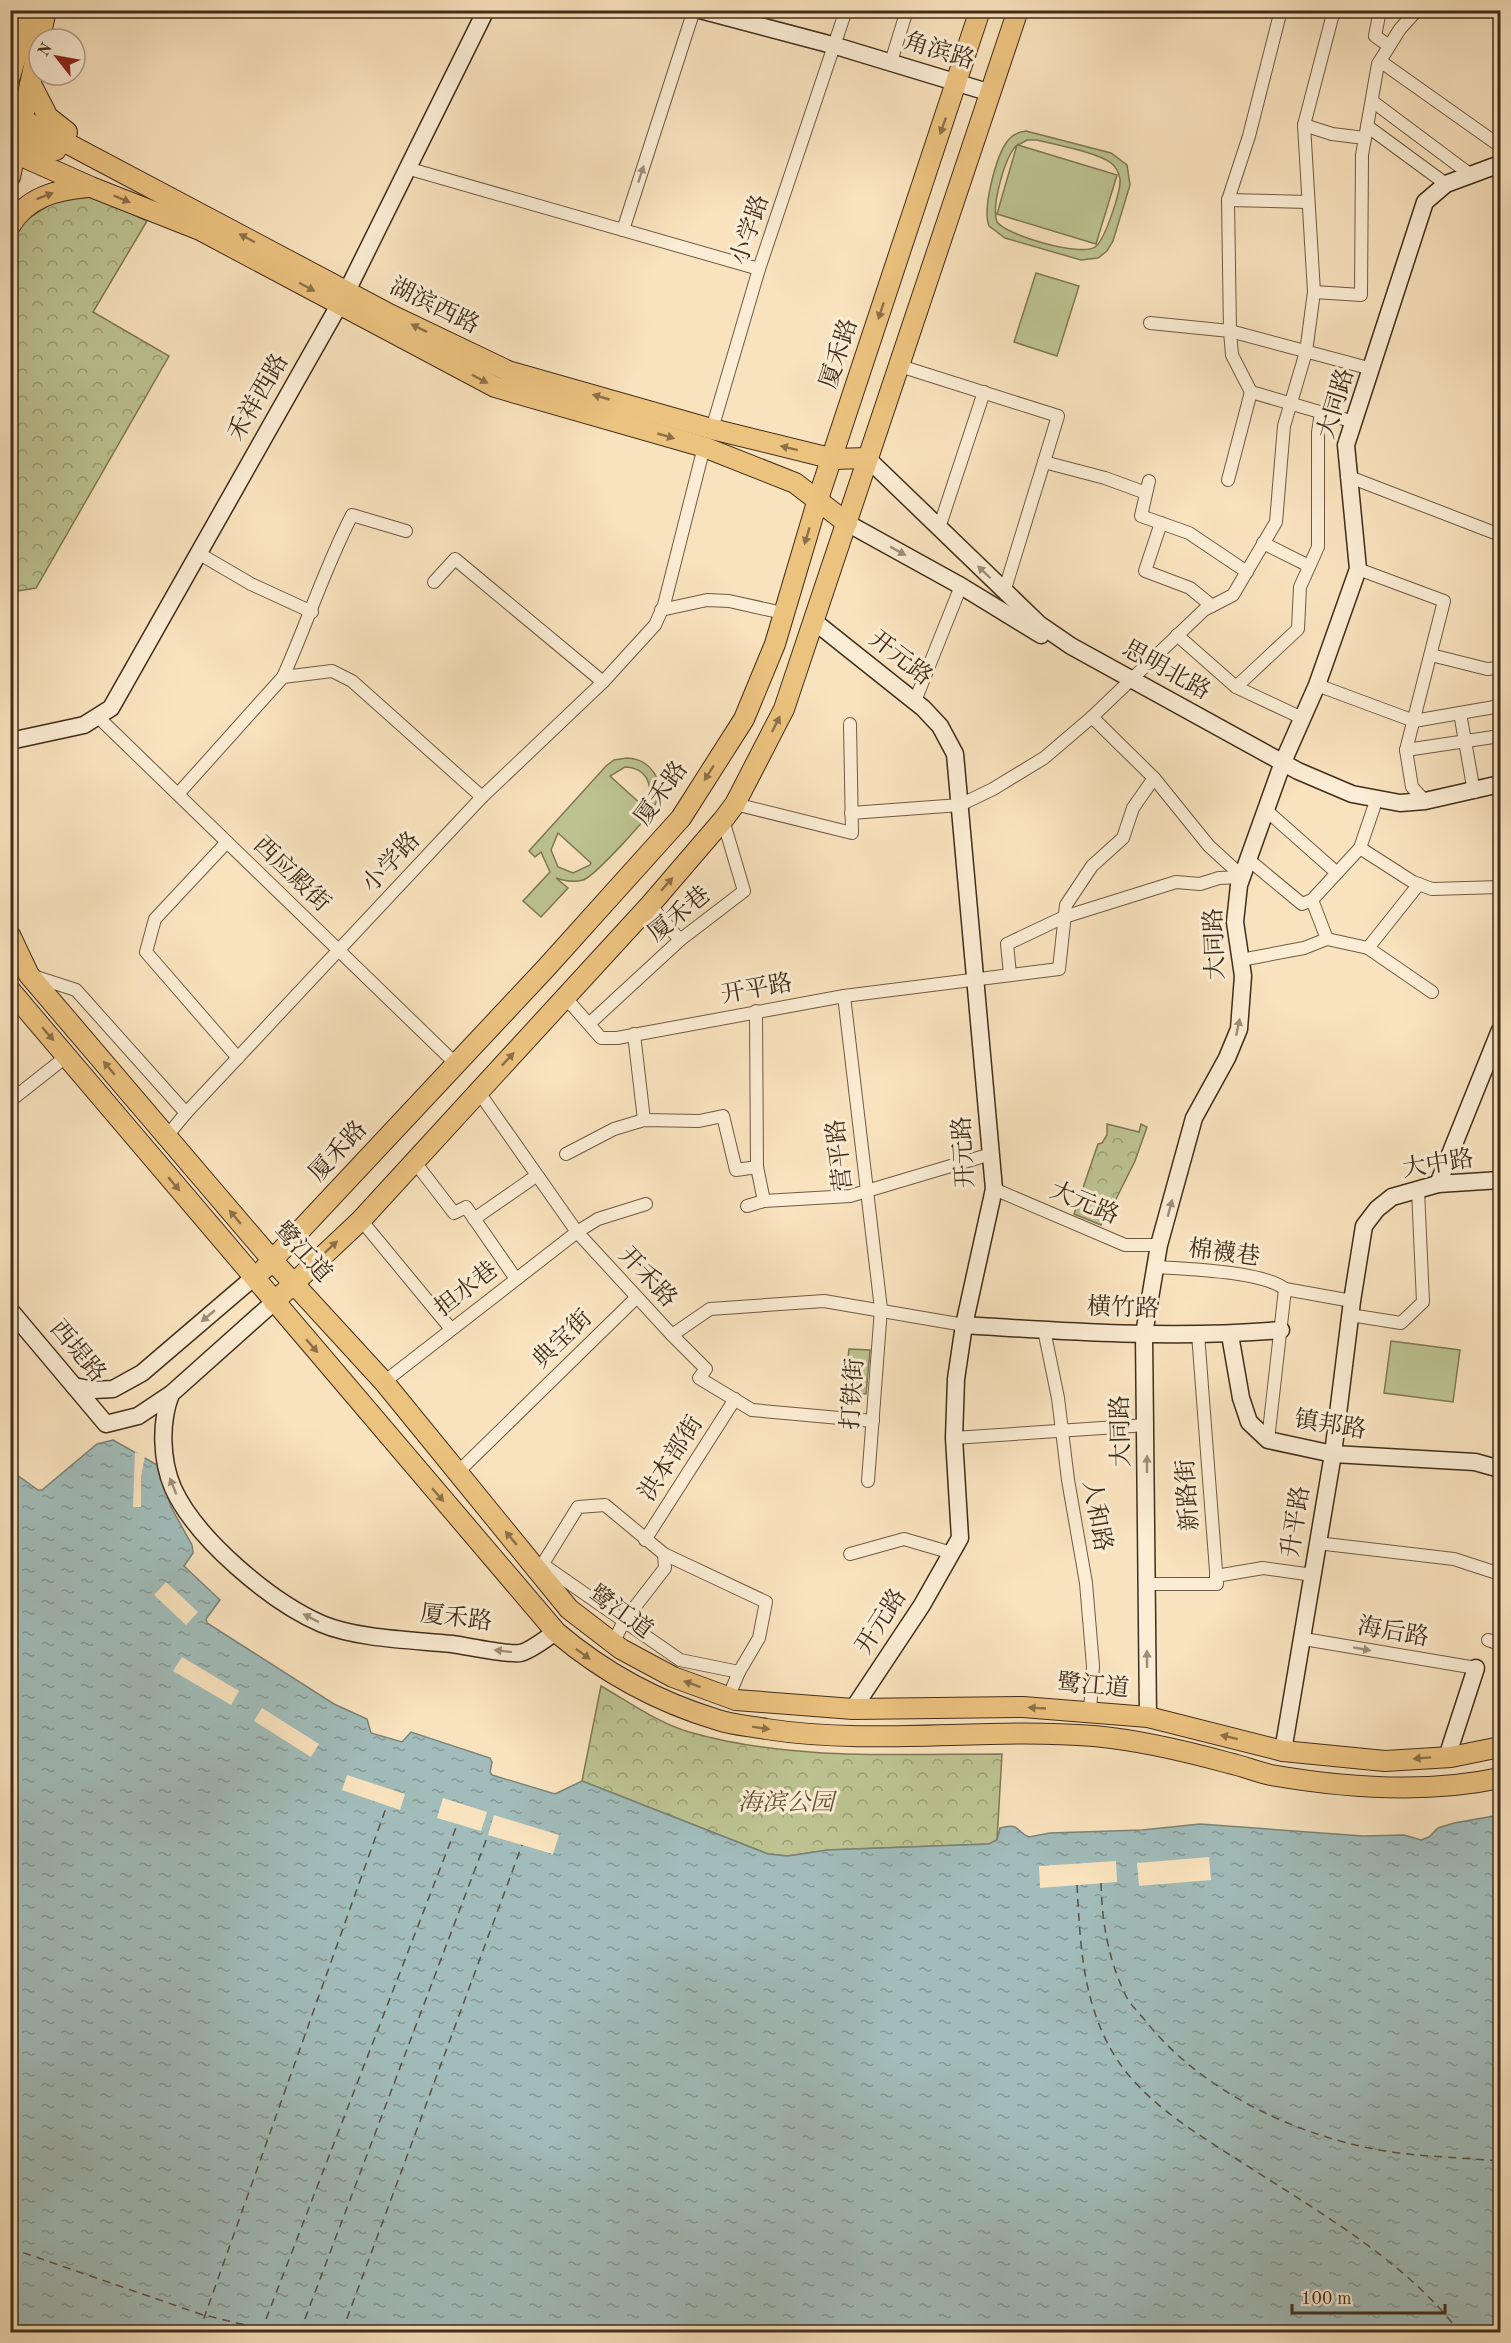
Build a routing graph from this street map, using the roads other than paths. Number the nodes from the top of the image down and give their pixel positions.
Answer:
1 (24, 10) edge
2 (30, 10) edge
3 (46, 10) edge
4 (53, 10) edge
5 (486, 10) edge
6 (693, 10) edge
7 (700, 10) edge
8 (846, 10) edge
9 (907, 10) edge
10 (980, 10) edge
11 (1018, 10) edge
12 (1281, 10) edge
13 (1334, 10) edge
14 (1380, 10) edge
15 (1417, 10) edge
16 (27, 27) edge
17 (30, 27) edge
18 (37, 27) edge
19 (40, 27) edge
20 (27, 46) edge
21 (836, 46) junction
22 (1389, 46) junction
23 (1380, 61) junction
24 (891, 62) junction
25 (10, 76) edge
26 (957, 84) junction
27 (30, 87) edge
28 (33, 87) edge
29 (991, 93) junction
30 (1371, 101) junction
31 (1304, 125) junction
32 (1366, 132) junction
33 (16, 135) edge
34 (1500, 146) edge
35 (1500, 164) edge
36 (115, 167) junction
37 (410, 169) junction
38 (1471, 175) junction
39 (10, 177) edge
40 (1446, 184) junction
41 (91, 187) junction
42 (169, 196) junction
43 (1228, 200) junction
44 (1307, 202) junction
45 (10, 226) edge
46 (623, 230) junction
47 (759, 269) junction
48 (1314, 292) junction
49 (343, 298) junction
50 (1150, 324) dead end
51 (1230, 332) junction
52 (1306, 352) junction
53 (900, 366) junction
54 (1372, 369) junction
55 (984, 392) junction
56 (1251, 392) junction
57 (1290, 403) junction
58 (1322, 412) junction
59 (1354, 422) junction
60 (712, 429) junction
61 (704, 447) junction
62 (867, 458) junction
63 (834, 459) junction
64 (1044, 462) junction
65 (1347, 476) junction
66 (1228, 480) dead end
67 (818, 499) junction
68 (847, 523) junction
69 (1161, 523) junction
70 (939, 528) junction
71 (406, 531) dead end
72 (1500, 536) edge
73 (1263, 543) junction
74 (964, 552) junction
75 (198, 553) junction
76 (1309, 566) junction
77 (1358, 570) junction
78 (1247, 572) junction
79 (937, 573) junction
80 (434, 582) dead end
81 (961, 586) junction
82 (1004, 592) junction
83 (1212, 606) junction
84 (661, 610) junction
85 (312, 612) junction
86 (783, 613) junction
87 (815, 622) junction
88 (1178, 635) junction
89 (1431, 655) junction
90 (1500, 668) edge
91 (283, 677) junction
92 (603, 682) junction
93 (1128, 683) junction
94 (1317, 685) junction
95 (1236, 687) junction
96 (915, 701) junction
97 (1500, 706) edge
98 (1460, 712) junction
99 (98, 717) junction
100 (1092, 717) junction
101 (1302, 718) junction
102 (1414, 721) junction
103 (850, 724) dead end
104 (1500, 736) edge
105 (10, 741) edge
106 (1465, 742) junction
107 (1406, 750) junction
108 (1282, 766) junction
109 (1154, 778) junction
110 (1500, 784) edge
111 (1474, 792) junction
112 (1500, 792) edge
113 (178, 794) junction
114 (482, 797) junction
115 (1425, 801) junction
116 (735, 804) junction
117 (960, 805) junction
118 (1374, 807) junction
119 (1268, 811) junction
120 (851, 813) junction
121 (723, 820) junction
122 (227, 842) junction
123 (1360, 848) junction
124 (1249, 860) junction
125 (1337, 873) junction
126 (1243, 877) junction
127 (1419, 884) junction
128 (1500, 887) edge
129 (1312, 900) junction
130 (650, 904) junction
131 (1064, 917) junction
132 (10, 936) edge
133 (1327, 939) junction
134 (680, 940) junction
135 (1368, 948) junction
136 (339, 950) junction
137 (1241, 960) junction
138 (1010, 974) junction
139 (29, 975) junction
140 (976, 978) junction
141 (10, 990) edge
142 (1432, 992) dead end
143 (844, 996) junction
144 (565, 997) junction
145 (17, 1009) edge
146 (756, 1011) junction
147 (590, 1023) junction
148 (1500, 1030) edge
149 (634, 1034) junction
150 (67, 1056) junction
151 (238, 1058) junction
152 (456, 1064) junction
153 (478, 1091) junction
154 (10, 1101) edge
155 (186, 1113) junction
156 (644, 1120) junction
157 (166, 1136) junction
158 (566, 1154) dead end
159 (991, 1154) junction
160 (414, 1161) junction
161 (757, 1167) junction
162 (536, 1176) junction
163 (1500, 1180) edge
164 (1438, 1184) junction
165 (994, 1189) junction
166 (1418, 1190) junction
167 (866, 1191) junction
168 (764, 1201) junction
169 (646, 1204) dead end
170 (747, 1206) dead end
171 (474, 1219) junction
172 (361, 1220) junction
173 (577, 1232) junction
174 (1159, 1245) junction
175 (273, 1261) junction
176 (1156, 1267) junction
177 (253, 1278) junction
178 (516, 1279) junction
179 (294, 1282) junction
180 (1285, 1289) junction
181 (636, 1298) junction
182 (273, 1302) junction
183 (1351, 1308) junction
184 (881, 1309) junction
185 (10, 1310) edge
186 (964, 1325) junction
187 (451, 1329) junction
188 (1044, 1330) junction
189 (1281, 1330) junction
190 (1144, 1334) junction
191 (1198, 1334) junction
192 (672, 1335) junction
193 (1230, 1335) junction
194 (384, 1382) junction
195 (74, 1386) junction
196 (171, 1394) junction
197 (735, 1400) junction
198 (873, 1421) junction
199 (1147, 1425) junction
200 (1062, 1433) junction
201 (954, 1438) junction
202 (1268, 1440) junction
203 (1333, 1454) junction
204 (1500, 1469) edge
205 (457, 1473) junction
206 (868, 1481) dead end
207 (645, 1540) junction
208 (1317, 1543) junction
209 (952, 1553) junction
210 (664, 1554) junction
211 (850, 1554) dead end
212 (540, 1568) junction
213 (1500, 1574) edge
214 (1313, 1575) junction
215 (1216, 1576) junction
216 (1147, 1584) junction
217 (624, 1621) junction
218 (556, 1632) junction
219 (1304, 1639) junction
220 (1488, 1640) dead end
221 (614, 1644) junction
222 (1500, 1644) edge
223 (1476, 1668) joint
224 (739, 1672) junction
225 (728, 1698) junction
226 (853, 1709) junction
227 (1090, 1711) junction
228 (1148, 1717) junction
229 (1500, 1747) edge
230 (1283, 1751) junction
231 (1447, 1757) junction
232 (1500, 1778) edge

1 - 16 street
2 - 17 main road
3 - 18 main road
4 - 19 street
5 - 37 street, 禾祥西路
46 -> 6 street
7 - 21 street, 角滨路
8 - 21 street, 小学路
9 - 24 street
10 - 26 main road, 厦禾路
11 - 29 main road
12 - 43 street
13 - 31 street
14 - 22 street
15 - 22 street
20 - 25 main road
21 - 24 street, 角滨路
21 - 47 street, 小学路
22 - 23 street
23 - 30 street
23 - 34 street
24 - 26 street, 角滨路
26 - 29 street, 角滨路
26 -> 63 main road, 厦禾路
27 - 33 main road
28 - 36 main road
29 - 53 main road
30 - 32 street
30 - 38 street
31 - 32 street
31 - 44 street
32 - 40 street
32 - 48 street
33 - 36 main road, 湖滨西路
33 - 39 main road
33 - 41 main road, 湖滨西路
33 - 42 main road
35 - 38 street, 大同路
36 - 42 main road, 湖滨西路
37 - 46 street
37 - 49 street, 禾祥西路
38 - 40 street, 大同路
40 - 54 street, 大同路
45 -> 41 main road
41 -> 49 main road, 湖滨西路
49 -> 42 main road, 湖滨西路
43 - 44 street
43 - 51 street
44 - 48 street
46 - 47 street
47 - 60 street, 小学路
48 - 52 street
60 -> 49 main road, 湖滨西路
49 -> 61 main road, 湖滨西路
49 - 75 street, 禾祥西路
50 - 51 street
51 - 52 street
51 - 56 street
52 - 54 street
52 - 57 street
53 - 55 street
53 - 62 main road
54 - 59 street, 大同路
55 - 64 street
55 - 70 street
56 - 57 street
56 - 66 street
57 - 58 street
57 - 73 street
58 - 59 street
58 - 76 street
59 - 65 street, 大同路
63 -> 60 main road, 湖滨西路
61 - 67 main road, 湖滨西路
61 - 84 street, 小学路
62 - 63 main road, 湖滨西路
62 - 68 main road
62 - 70 street, 思明北路
63 - 67 main road, 厦禾路
64 - 69 street
64 - 82 street
65 - 72 street
65 - 77 street, 大同路
67 - 68 main road, 湖滨西路
67 -> 86 main road, 厦禾路
68 -> 79 street, 思明北路
68 - 87 main road
69 - 78 street
69 - 83 street
70 - 74 street, 思明北路
71 - 85 street
73 - 76 street
73 - 78 street
74 - 79 street
82 -> 74 street, 思明北路
75 - 85 street
75 - 99 street, 禾祥西路
76 - 95 street
77 - 89 street
77 - 94 street, 大同路
78 - 83 street
79 - 81 street, 思明北路
80 - 92 street
81 - 93 street, 思明北路
81 - 96 street
82 - 93 street, 思明北路
83 - 88 street
84 - 86 street
84 - 92 street, 小学路
85 - 91 street
86 -> 152 main road, 厦禾路
87 - 96 street, 开元路
116 -> 87 main road
88 - 93 street
88 - 95 street
89 - 90 street
89 - 102 street
91 - 113 street
91 - 114 street
92 - 114 street, 小学路
93 - 100 street
93 - 108 street, 思明北路
94 - 101 street, 大同路
94 - 102 street
95 - 101 street
96 - 117 street, 开元路
97 - 98 street
98 - 102 street
98 - 106 street
99 - 105 street, 禾祥西路
99 - 113 street, 西应殿街
100 - 109 street
100 - 117 street
101 - 108 street, 大同路
102 - 107 street
103 - 120 street
104 - 106 street
106 - 107 street
106 - 111 street
107 - 115 street
108 - 115 street, 思明北路
108 - 118 street, 思明北路
108 - 119 street, 大同路
109 - 126 street
109 - 131 street
110 - 111 street, 思明北路
111 - 115 street, 思明北路
112 - 118 street, 思明北路
113 - 122 street, 西应殿街
114 - 136 street, 小学路
116 - 120 street
116 - 121 main road
117 - 120 street
117 - 140 street, 开元路
118 - 123 street
119 - 124 street, 大同路
119 - 125 street
130 -> 121 main road
121 - 134 street, 厦禾巷
122 - 136 street, 西应殿街
122 - 151 street
123 - 125 street
123 - 127 street
124 - 126 street, 大同路
124 - 129 street
125 - 129 street
126 - 131 street
126 - 137 street, 大同路
127 - 128 street
127 - 135 street
129 - 133 street
130 - 134 street
130 - 144 main road
131 - 138 street
131 - 138 street, 开平路
132 - 139 main road, 鹭江道
133 - 135 street
133 - 137 street
134 - 147 street, 厦禾巷
135 - 142 street
136 - 151 street, 小学路
136 - 152 street, 西应殿街
174 -> 137 street, 大同路
138 - 140 street, 开平路
139 - 155 street
157 -> 139 main road, 鹭江道
140 - 143 street, 开平路
140 - 159 street, 开元路
141 - 145 main road, 鹭江道
143 - 146 street, 开平路
143 - 167 street, 营平路
144 - 147 street, 开平路
153 -> 144 main road
145 -> 150 main road, 鹭江道
146 - 149 street, 开平路
146 - 161 street
147 - 149 street, 开平路
148 - 164 street
149 - 156 street
150 - 154 street
150 -> 177 main road, 鹭江道
151 - 155 street, 小学路
152 - 175 main road, 厦禾路
153 - 160 main road
153 - 162 street, 开禾路
155 - 157 street, 小学路
156 - 158 street
156 - 161 street
175 -> 157 main road, 鹭江道
159 - 165 street, 开元路
159 - 167 street
160 - 171 street
160 - 172 main road
161 - 168 street
162 - 171 street
162 - 173 street, 开禾路
163 - 164 street, 大中路
164 - 166 street, 大中路
165 - 174 street, 大元路
165 - 186 street, 开元路
166 - 183 street, 大中路
166 - 183 street, 棉襪巷
167 - 168 street
167 - 184 street, 营平路
168 - 170 street
169 - 173 street, 担水巷
171 - 178 street
179 -> 172 main road
172 - 187 street
173 - 178 street, 担水巷
173 - 181 street, 开禾路
174 - 176 street, 大同路
175 - 177 main road, 厦禾路
175 - 179 main road, 鹭江道
176 - 180 street, 棉襪巷
176 - 190 street, 大同路
177 - 182 main road, 鹭江道
177 -> 195 street, 厦禾路
178 - 187 street, 担水巷
179 - 182 main road
179 - 194 main road, 鹭江道
180 - 183 street, 棉襪巷
180 - 189 street
181 - 192 street, 开禾路
181 - 205 street, 典宝街
182 - 196 street
182 -> 218 main road, 鹭江道
183 - 203 street, 升平路
184 - 186 street, 开禾路
184 - 192 street, 开禾路
184 - 198 street, 打铁街
185 - 195 street, 西堤路
186 - 188 street, 横竹路
186 - 201 street, 开元路
187 - 194 street, 担水巷
188 - 190 street, 横竹路
188 - 200 street, 人和路
189 - 193 street, 横竹路
189 - 202 street
190 - 191 street, 横竹路
190 - 199 street, 大同路
191 - 193 street, 横竹路
191 - 215 street, 新路街
192 - 197 street
193 - 202 street, 镇邦路
194 - 205 main road, 鹭江道
195 - 196 street, 西堤路
218 -> 196 street, 厦禾路
197 - 198 street
197 - 207 street, 洪本部街
198 - 206 street, 打铁街
199 - 200 street
216 -> 199 street, 大同路
200 - 201 street
200 - 227 street, 人和路
201 - 209 street, 开元路
202 - 203 street, 镇邦路
203 - 204 street, 镇邦路
203 - 208 street, 升平路
212 -> 205 main road, 鹭江道
207 - 210 street
207 - 212 street
208 - 213 street
208 - 214 street, 升平路
209 - 211 street
209 - 226 street, 开元路
210 - 217 street
210 - 224 street
212 - 217 street
212 - 221 main road, 鹭江道
214 - 215 street
214 - 219 street, 升平路
215 - 216 street
228 -> 216 street, 大同路
217 - 221 street
217 - 224 street
218 -> 232 main road, 鹭江道
219 -> 223 street, 海后路
219 - 230 street, 升平路
220 - 222 street
225 -> 221 main road, 鹭江道
223 - 231 street
224 - 225 street
225 - 226 main road, 鹭江道
227 -> 226 main road, 鹭江道
227 - 228 main road, 鹭江道
230 -> 228 main road, 鹭江道
229 - 231 main road, 鹭江道
231 -> 230 main road, 鹭江道

